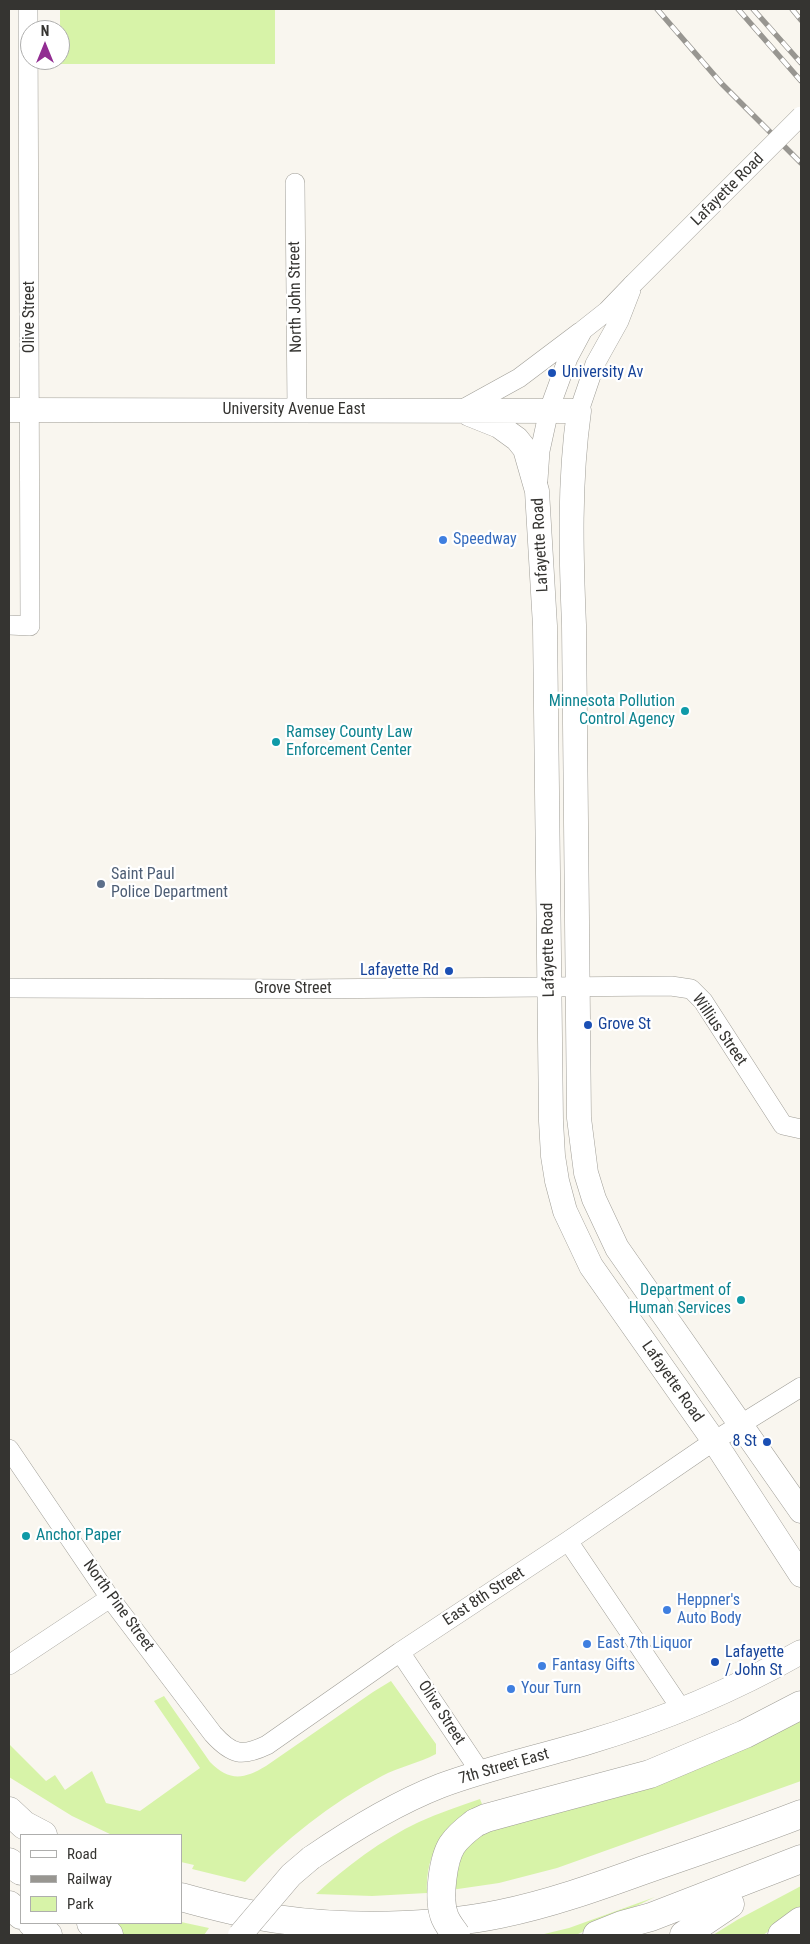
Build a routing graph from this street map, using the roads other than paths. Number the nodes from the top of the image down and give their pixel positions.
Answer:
1 (28, 9) edge
2 (801, 116) edge
3 (295, 183) dead end
4 (633, 284) junction
5 (583, 330) junction
6 (19, 410) edge
7 (461, 410) junction
8 (549, 410) junction
9 (297, 411) junction
10 (579, 411) junction
11 (537, 491) junction
12 (9, 626) edge
13 (9, 988) edge
14 (550, 988) junction
15 (578, 988) junction
16 (801, 1129) edge
17 (801, 1387) edge
18 (727, 1433) junction
19 (9, 1449) edge
20 (801, 1511) edge
21 (568, 1541) junction
22 (801, 1575) edge
23 (110, 1598) junction
24 (400, 1652) junction
25 (801, 1652) edge
26 (9, 1665) edge
27 (801, 1705) edge
28 (682, 1710) junction
29 (238, 1754) joint
30 (481, 1773) junction
31 (801, 1807) edge
32 (801, 1814) edge
33 (747, 1834) junction
34 (801, 1859) edge
35 (9, 1862) edge
36 (20, 1870) edge
37 (801, 1874) edge
38 (182, 1897) edge
39 (730, 1904) junction
40 (33, 1924) edge
41 (92, 1924) edge
42 (652, 1926) edge
43 (48, 1935) edge
44 (109, 1935) edge
45 (240, 1935) edge
46 (456, 1935) edge
47 (597, 1935) edge
48 (622, 1935) edge
49 (684, 1935) edge

1 - 6 street, Olive Street
2 - 4 street, Lafayette Road, bridge
3 - 9 street, North John Street
4 - 5 street, Lafayette Road
4 - 10 street, Lafayette Road
5 - 7 street
5 - 8 street, Lafayette Road
6 - 9 main road, University Avenue East
6 - 12 street, Olive Street
7 - 8 main road, University Avenue East
7 - 9 main road, University Avenue East
7 - 11 main road
8 - 10 main road, University Avenue East
8 - 11 street, Lafayette Road
10 - 15 main road, Lafayette Road
11 - 14 main road, Lafayette Road
13 - 14 street, Grove Street
14 - 15 street, Grove Street
14 - 18 main road, Lafayette Road
15 - 16 street, Willius Street
15 - 18 main road, Lafayette Road
17 - 18 street, East 8th Street
18 - 20 main road, Lafayette Road
18 - 21 street, East 8th Street
18 - 22 main road, Lafayette Road
19 - 23 street, North Pine Street
21 - 24 street, East 8th Street
21 - 28 street
23 - 26 street
23 - 29 street, North Pine Street
24 - 29 street, East 8th Street
24 - 30 street, Olive Street
25 - 28 main road, 7th Street East
27 - 46 highway, bridge
28 - 30 main road, 7th Street East
30 - 45 main road, 7th Street East, bridge
31 - 33 highway
32 - 33 highway
33 - 38 highway
34 - 42 highway
35 - 36 highway
37 - 39 highway
39 - 42 highway
39 - 49 highway
40 - 43 highway
41 - 44 highway
42 - 47 highway
42 - 48 highway

